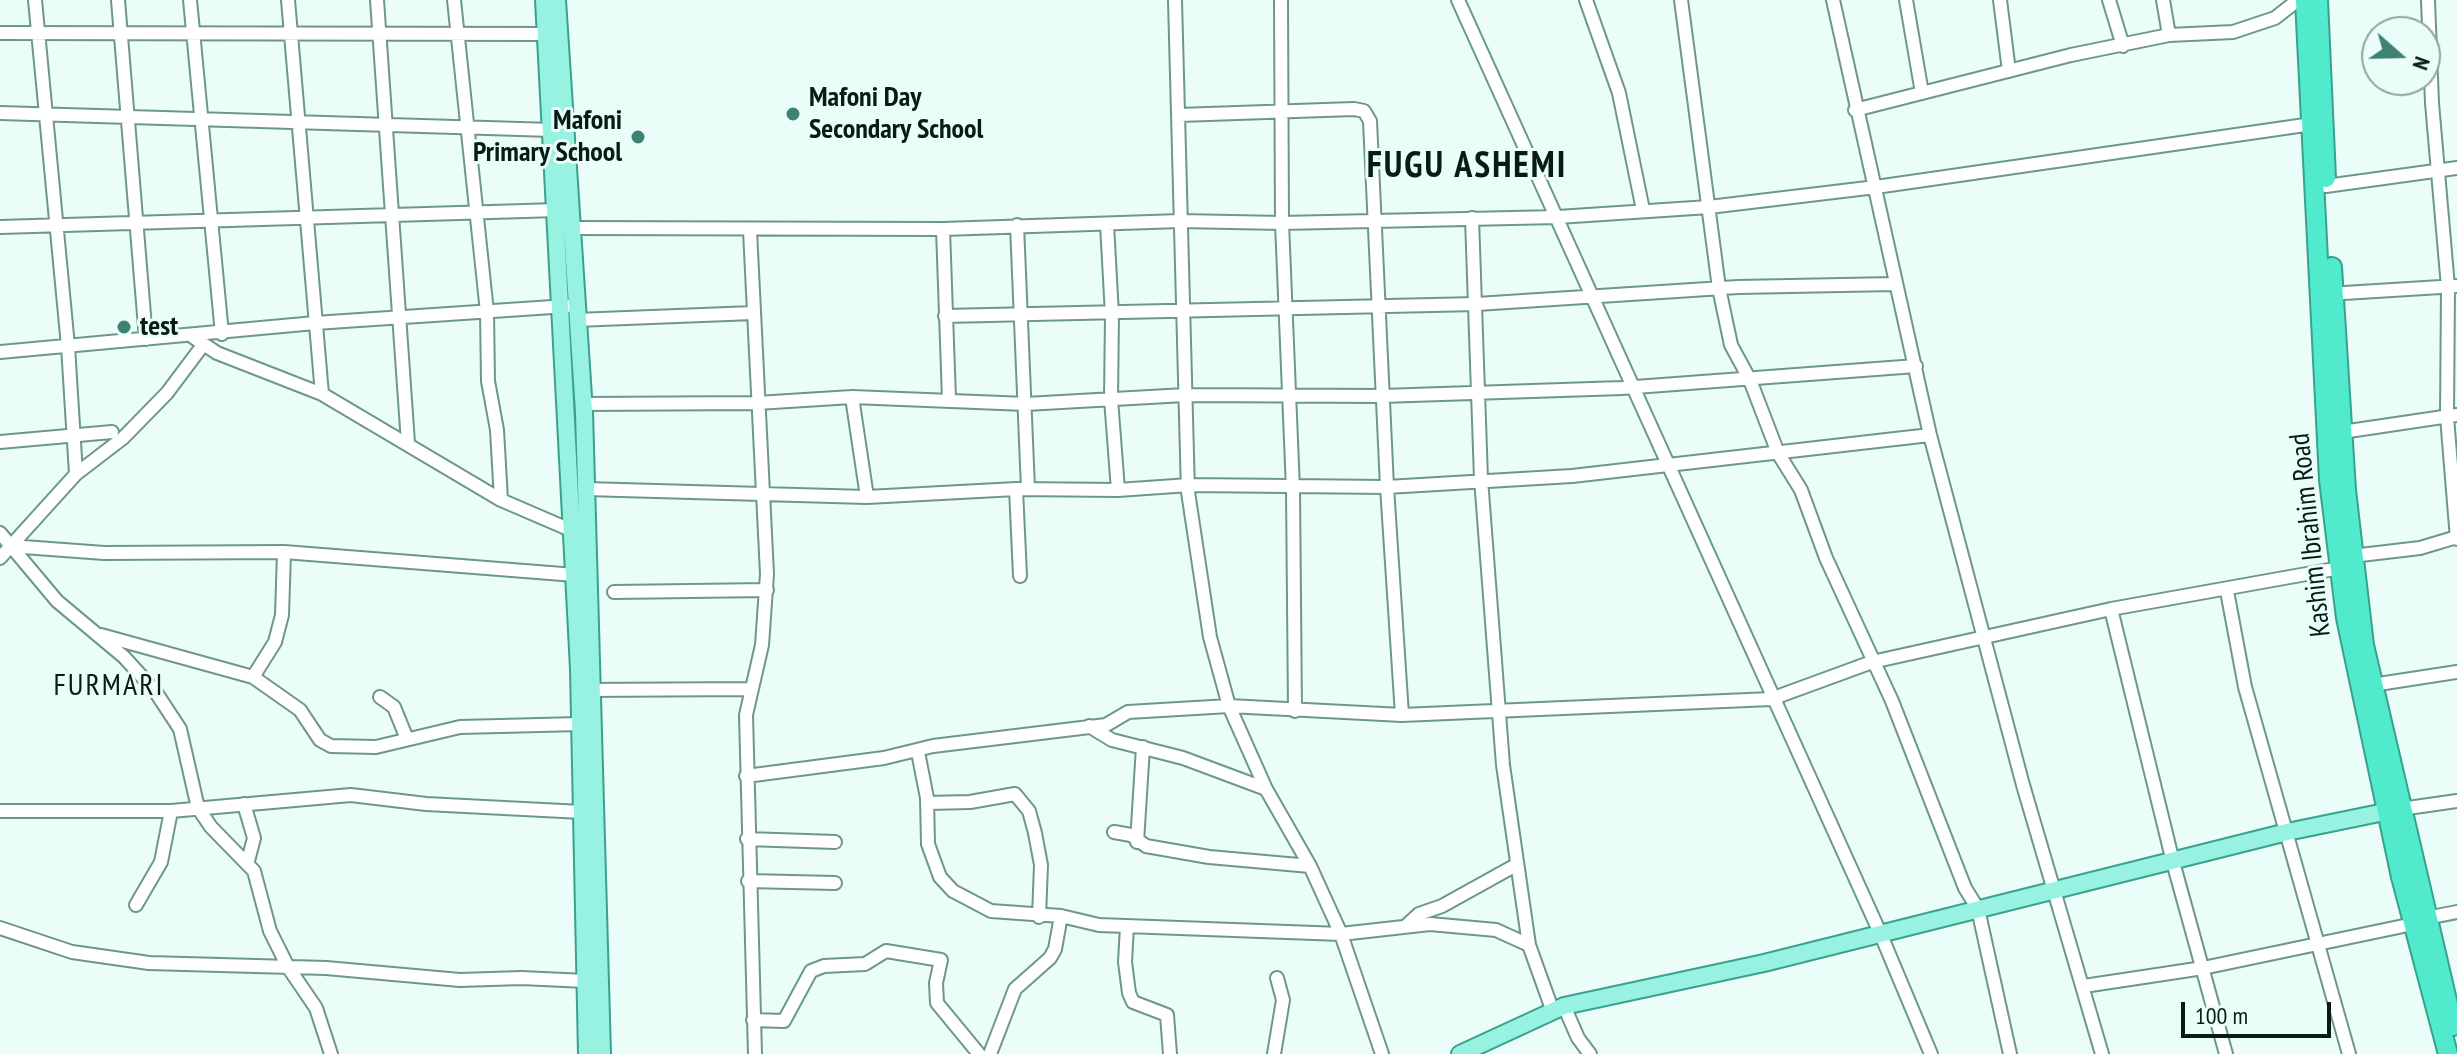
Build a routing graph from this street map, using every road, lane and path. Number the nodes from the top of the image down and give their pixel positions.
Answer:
1 (35, 0) edge
2 (118, 0) edge
3 (190, 0) edge
4 (288, 0) edge
5 (377, 0) edge
6 (454, 0) edge
7 (544, 0) edge
8 (557, 0) edge
9 (1175, 0) edge
10 (1281, 0) edge
11 (1458, 0) edge
12 (1586, 0) edge
13 (1681, 0) edge
14 (1833, 0) edge
15 (1906, 0) edge
16 (2000, 0) edge
17 (2109, 0) edge
18 (2163, 0) edge
19 (2298, 0) edge
20 (2305, 0) edge
21 (2318, 0) edge
22 (2428, 0) edge
23 (121, 32) junction
24 (0, 33) edge
25 (38, 33) junction
26 (194, 34) junction
27 (291, 34) junction
28 (379, 34) junction
29 (458, 34) junction
30 (547, 34) junction
31 (2169, 35) junction
32 (2123, 46) junction
33 (2009, 71) junction
34 (1922, 93) junction
35 (1855, 110) junction
36 (0, 113) edge
37 (1281, 113) junction
38 (46, 114) junction
39 (1179, 115) junction
40 (127, 116) junction
41 (201, 119) junction
42 (298, 122) junction
43 (2317, 124) junction
44 (386, 125) junction
45 (468, 127) junction
46 (552, 130) junction
47 (2457, 168) edge
48 (2439, 170) junction
49 (2326, 186) junction
50 (1876, 187) junction
51 (1709, 207) junction
52 (557, 210) junction
53 (1643, 210) junction
54 (476, 212) junction
55 (392, 214) junction
56 (306, 216) junction
57 (1558, 217) junction
58 (1472, 218) junction
59 (210, 219) junction
60 (136, 221) junction
61 (1180, 221) junction
62 (1376, 222) junction
63 (1282, 223) junction
64 (1107, 224) junction
65 (1017, 225) junction
66 (55, 226) junction
67 (0, 227) edge
68 (572, 228) junction
69 (943, 229) junction
70 (750, 231) junction
71 (1894, 284) junction
72 (2452, 287) edge
73 (1719, 288) junction
74 (2328, 294) junction
75 (1589, 295) junction
76 (1379, 304) junction
77 (1477, 304) junction
78 (1287, 307) junction
79 (571, 311) junction
80 (1183, 311) junction
81 (487, 312) junction
82 (753, 313) junction
83 (1020, 314) junction
84 (1112, 315) junction
85 (945, 316) junction
86 (400, 317) junction
87 (315, 323) junction
88 (222, 334) junction
89 (146, 339) junction
90 (198, 341) junction
91 (68, 346) junction
92 (0, 352) edge
93 (1916, 366) junction
94 (1750, 380) junction
95 (1630, 387) junction
96 (1478, 392) junction
97 (322, 394) junction
98 (1290, 394) junction
99 (1185, 395) junction
100 (1382, 396) junction
101 (852, 397) junction
102 (949, 399) junction
103 (1111, 399) junction
104 (757, 403) junction
105 (582, 404) junction
106 (1026, 404) junction
107 (2452, 416) edge
108 (112, 432) dead end
109 (2342, 432) junction
110 (72, 434) junction
111 (1930, 435) junction
112 (0, 442) edge
113 (408, 443) junction
114 (1778, 453) junction
115 (1669, 466) junction
116 (76, 474) junction
117 (1481, 479) junction
118 (1189, 485) junction
119 (1387, 487) junction
120 (586, 489) junction
121 (1022, 489) junction
122 (1293, 489) junction
123 (1118, 490) junction
124 (764, 496) junction
125 (867, 497) junction
126 (501, 500) junction
127 (573, 531) junction
128 (0, 533) edge
129 (2457, 538) edge
130 (10, 546) junction
131 (284, 552) junction
132 (0, 558) edge
133 (2346, 562) junction
134 (575, 575) junction
135 (1020, 576) dead end
136 (767, 590) junction
137 (2227, 591) junction
138 (614, 592) dead end
139 (2111, 609) junction
140 (95, 634) junction
141 (1986, 637) junction
142 (1872, 662) junction
143 (2457, 672) edge
144 (253, 677) junction
145 (2372, 685) junction
146 (752, 689) junction
147 (586, 690) junction
148 (380, 697) dead end
149 (1771, 699) junction
150 (1229, 706) junction
151 (1499, 710) junction
152 (1295, 711) junction
153 (1402, 715) junction
154 (580, 724) junction
155 (1089, 726) junction
156 (407, 739) junction
157 (1143, 747) junction
158 (918, 752) junction
159 (746, 776) junction
160 (1266, 789) junction
161 (2457, 801) edge
162 (927, 803) junction
163 (244, 804) junction
164 (198, 808) junction
165 (2394, 810) junction
166 (0, 811) edge
167 (171, 811) junction
168 (582, 812) junction
169 (1114, 832) dead end
170 (2287, 832) junction
171 (747, 839) junction
172 (835, 842) dead end
173 (1137, 842) junction
174 (248, 861) junction
175 (2173, 862) junction
176 (1516, 865) junction
177 (1310, 866) junction
178 (748, 881) junction
179 (835, 883) dead end
180 (2056, 890) junction
181 (136, 905) dead end
182 (1978, 909) junction
183 (2457, 912) edge
184 (1061, 916) junction
185 (1039, 917) junction
186 (2420, 921) junction
187 (1127, 926) junction
188 (1406, 926) junction
189 (0, 928) edge
190 (1341, 934) junction
191 (1881, 935) junction
192 (2318, 943) junction
193 (1529, 945) junction
194 (288, 967) junction
195 (2203, 968) junction
196 (1277, 978) dead end
197 (586, 981) junction
198 (2084, 986) junction
199 (1558, 1007) junction
200 (753, 1020) junction
201 (2457, 1040) edge
202 (331, 1054) edge
203 (587, 1054) edge
204 (602, 1054) edge
205 (755, 1054) edge
206 (979, 1054) edge
207 (990, 1054) edge
208 (1170, 1054) edge
209 (1274, 1054) edge
210 (1382, 1054) edge
211 (1460, 1054) edge
212 (1590, 1054) edge
213 (1931, 1054) edge
214 (2010, 1054) edge
215 (2102, 1054) edge
216 (2226, 1054) edge
217 (2349, 1054) edge
218 (2448, 1054) edge

1 - 25 street
2 - 23 street
3 - 26 street
4 - 27 street
5 - 28 street
6 - 29 street
7 - 30 main road
8 - 68 main road
9 - 39 street
10 - 37 street
11 - 57 street
12 - 53 street
13 - 51 street
14 - 35 street
15 - 34 street
16 - 33 street
17 - 32 street
18 - 31 street
19 - 31 street
20 - 43 highway, Kashim Ibrahim Road
21 - 43 highway, Kashim Ibrahim Road
22 - 48 street
23 - 25 street
23 - 26 street
23 - 40 street
24 - 25 street
25 - 38 street
26 - 27 street
26 - 41 street
27 - 28 street
27 - 42 street
28 - 29 street
28 - 44 street
29 - 30 street
29 - 45 street
30 - 46 main road
31 - 32 street
32 - 33 street
33 - 34 street
34 - 35 street
35 - 50 street
36 - 38 street
37 - 39 street
37 - 62 street
37 - 63 street
38 - 40 street
38 - 66 street
39 - 61 street
40 - 41 street
40 - 60 street
41 - 42 street
41 - 59 street
42 - 44 street
42 - 56 street
43 - 49 highway, Kashim Ibrahim Road
43 - 50 street
43 - 74 highway, Kashim Ibrahim Road
44 - 45 street
44 - 55 street
45 - 46 street
45 - 54 street
46 - 52 main road
47 - 48 street
48 - 49 street
48 - 72 street
49 - 74 highway, Kashim Ibrahim Road
50 - 51 street
50 - 71 street
51 - 53 street
51 - 73 street
52 - 54 street
52 - 79 main road
53 - 57 street
54 - 55 street
54 - 81 street
55 - 56 street
55 - 86 street
56 - 59 street
56 - 87 street
57 - 58 street
57 - 75 street
58 - 62 street
58 - 77 street
59 - 60 street
59 - 88 street
60 - 66 street
60 - 89 street
61 - 63 street
61 - 64 street
61 - 80 street
62 - 63 street
62 - 76 street
63 - 78 street
64 - 65 street
64 - 84 street
65 - 69 street
65 - 83 street
66 - 67 street
66 - 91 street
68 - 70 street
68 - 79 main road
69 - 70 street
69 - 85 street
70 - 82 street
71 - 73 street
71 - 93 street
72 - 74 street
72 - 107 street
73 - 75 street
73 - 94 street
74 - 109 highway, Kashim Ibrahim Road
74 - 133 highway, Kashim Ibrahim Road
75 - 77 street
75 - 95 street
76 - 77 street
76 - 78 street
76 - 100 street
77 - 96 street
78 - 80 street
78 - 98 street
79 - 81 street
79 - 82 street
79 - 105 main road
79 - 127 main road
80 - 84 street
80 - 99 street
81 - 86 street
81 - 126 street
82 - 104 street
83 - 84 street
83 - 85 street
83 - 106 street
84 - 103 street
85 - 102 street
86 - 87 street
86 - 113 street
87 - 88 street
87 - 97 street
88 - 90 street
89 - 90 street
89 - 91 street
90 - 97 street
90 - 116 street
91 - 92 street
91 - 110 street
93 - 94 street
93 - 111 street
94 - 95 street
94 - 114 street
95 - 96 street
95 - 115 street
96 - 100 street
96 - 117 street
97 - 113 street
98 - 99 street
98 - 100 street
98 - 122 street
99 - 103 street
99 - 118 street
100 - 119 street
101 - 102 street
101 - 104 street
101 - 125 street
102 - 106 street
103 - 106 street
103 - 123 street
104 - 105 street
104 - 124 street
105 - 120 main road
106 - 121 street
107 - 109 street
107 - 129 street
108 - 110 street
109 - 133 highway, Kashim Ibrahim Road
110 - 112 street
110 - 116 street
111 - 114 street
111 - 141 street
113 - 126 street
114 - 115 street
114 - 142 street
115 - 117 street
115 - 149 street
116 - 130 street
117 - 119 street
117 - 151 street
118 - 122 street
118 - 123 street
118 - 150 street
119 - 122 street
119 - 153 street
120 - 124 street
120 - 147 main road
121 - 123 street
121 - 125 street
121 - 135 street
122 - 152 street
124 - 125 street
124 - 136 street
126 - 127 street
127 - 134 main road
128 - 130 street
129 - 133 street
130 - 131 street
130 - 132 street
130 - 140 street
131 - 134 street
131 - 144 street
133 - 137 street
133 - 145 highway, Kashim Ibrahim Road
133 - 165 highway, Kashim Ibrahim Road
134 - 147 main road
136 - 138 street
136 - 146 street
137 - 139 street
137 - 170 street
139 - 141 street
139 - 175 street
140 - 144 street
140 - 164 street
141 - 142 street
141 - 180 street
142 - 149 street
142 - 182 street
143 - 145 street
144 - 156 street
145 - 165 highway, Kashim Ibrahim Road
146 - 147 street
146 - 159 street
147 - 154 main road
147 - 204 main road
148 - 156 street
149 - 151 street
149 - 191 street
150 - 152 street
150 - 155 street
150 - 160 street
151 - 153 street
151 - 176 street
152 - 153 street
154 - 156 street
154 - 168 main road
155 - 157 street
155 - 158 street
157 - 160 street
157 - 173 street
158 - 159 street
158 - 162 street
159 - 171 street
160 - 177 street
161 - 165 street
162 - 185 street
162 - 185 street
163 - 164 street
163 - 168 street
163 - 174 street
164 - 167 street
164 - 174 street
165 - 170 main road
165 - 186 highway, Kashim Ibrahim Road
166 - 167 street
167 - 181 street
168 - 197 main road
169 - 173 street
170 - 175 main road
170 - 192 street
171 - 172 street
171 - 178 street
173 - 177 street
174 - 194 street
175 - 180 main road
175 - 195 street
176 - 188 street
176 - 193 street
177 - 190 street
178 - 179 street
178 - 200 street
180 - 182 main road
180 - 198 street
182 - 191 main road
182 - 214 street
183 - 186 street
184 - 185 street
184 - 187 street
184 - 207 street
186 - 192 street
186 - 201 highway, Kashim Ibrahim Road
186 - 218 highway, Kashim Ibrahim Road
187 - 190 street
187 - 208 street
188 - 190 street
188 - 193 street
189 - 194 street
190 - 210 street
191 - 199 main road
191 - 213 street
192 - 195 street
192 - 217 street
193 - 199 street
194 - 197 street
194 - 202 street
195 - 198 street
195 - 216 street
196 - 209 street
197 - 203 main road
198 - 215 street
199 - 211 main road
199 - 212 street
200 - 205 street
200 - 206 street

